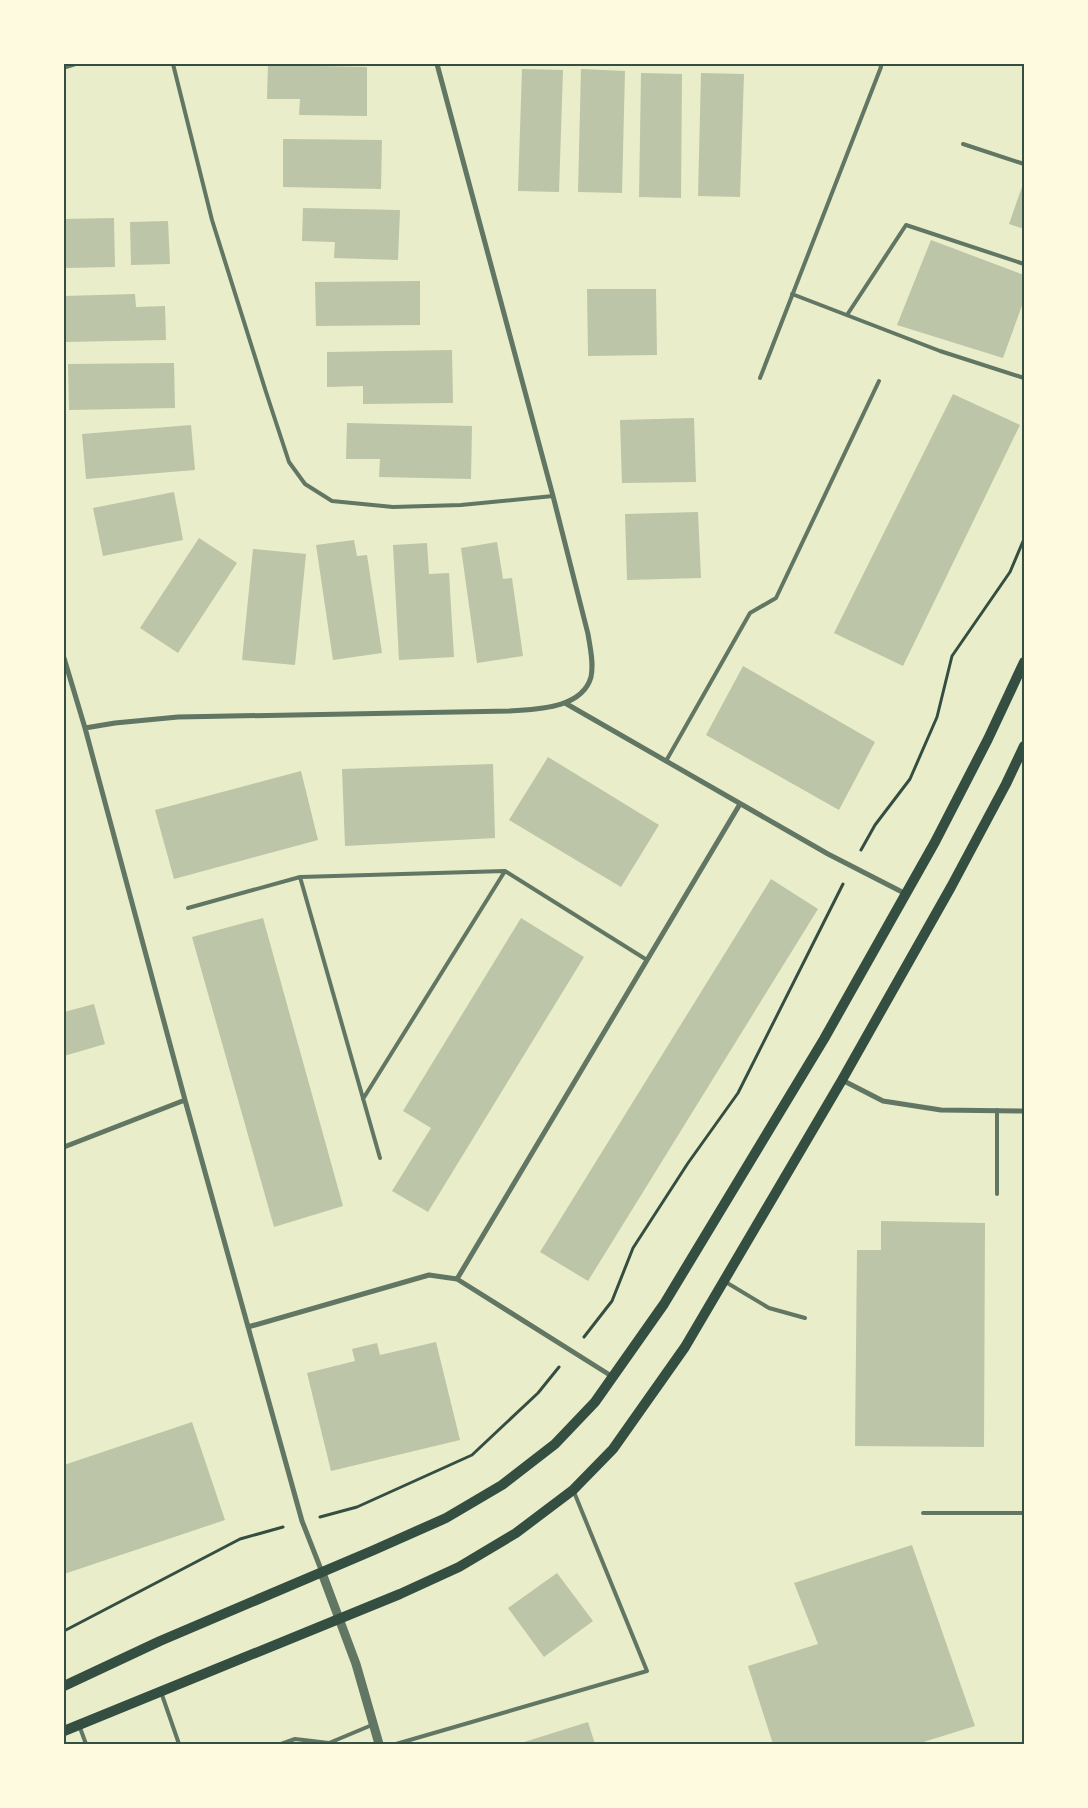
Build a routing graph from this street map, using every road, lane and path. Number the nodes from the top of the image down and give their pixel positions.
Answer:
1 (74, 64) edge
2 (172, 64) edge
3 (437, 64) edge
4 (880, 64) edge
5 (64, 67) edge
6 (963, 144) dead end
7 (1024, 164) edge
8 (1024, 264) edge
9 (792, 294) junction
10 (847, 315) junction
11 (760, 378) dead end
12 (1024, 378) edge
13 (879, 381) dead end
14 (553, 496) junction
15 (1024, 539) edge
16 (64, 658) edge
17 (1024, 662) edge
18 (565, 703) junction
19 (85, 728) junction
20 (1024, 746) edge
21 (666, 761) junction
22 (740, 804) junction
23 (861, 850) dead end
24 (505, 871) junction
25 (300, 877) junction
26 (842, 886) dead end
27 (906, 894) junction
28 (188, 908) dead end
29 (647, 960) junction
30 (842, 1080) junction
31 (363, 1099) junction
32 (185, 1100) junction
33 (997, 1110) junction
34 (1024, 1111) edge
35 (64, 1147) edge
36 (380, 1158) dead end
37 (997, 1194) dead end
38 (457, 1279) junction
39 (724, 1282) junction
40 (805, 1318) dead end
41 (592, 1326) dead end
42 (248, 1327) junction
43 (560, 1366) dead end
44 (613, 1377) junction
45 (573, 1490) junction
46 (339, 1512) dead end
47 (923, 1513) dead end
48 (1024, 1513) edge
49 (268, 1531) dead end
50 (322, 1572) junction
51 (340, 1618) junction
52 (64, 1631) edge
53 (64, 1686) edge
54 (161, 1692) junction
55 (374, 1724) junction
56 (78, 1725) junction
57 (64, 1731) edge
58 (86, 1744) edge
59 (179, 1744) edge
60 (281, 1744) edge
61 (379, 1744) edge
62 (396, 1744) edge

1 - 5 street
2 - 14 lane
3 - 14 street
4 - 9 lane
6 - 7 lane
8 - 10 lane
9 - 10 lane
9 - 11 lane
10 - 12 lane
13 - 21 lane
14 - 18 street
15 - 23 path
16 - 19 street
17 - 27 main road
18 - 19 street
18 - 21 street
19 - 32 street
20 - 30 main road
21 - 22 street
22 - 27 street
22 - 29 street
24 - 25 lane
24 - 29 lane
24 - 31 lane
25 - 28 lane
25 - 31 lane
26 - 41 path
27 - 44 main road
29 - 38 street
30 - 33 street
30 - 39 main road
31 - 36 lane
32 - 35 street
32 - 42 street
33 - 34 street
33 - 37 lane
38 - 42 street
38 - 44 street
39 - 40 lane
39 - 45 main road
42 - 50 street
43 - 46 path
44 - 50 main road
45 - 51 main road
45 - 62 lane
47 - 48 lane
49 - 52 path
50 - 51 street
50 - 53 main road
51 - 54 main road
51 - 55 street
54 - 56 main road
54 - 59 lane
55 - 60 lane
55 - 61 street
56 - 57 main road
56 - 58 lane

